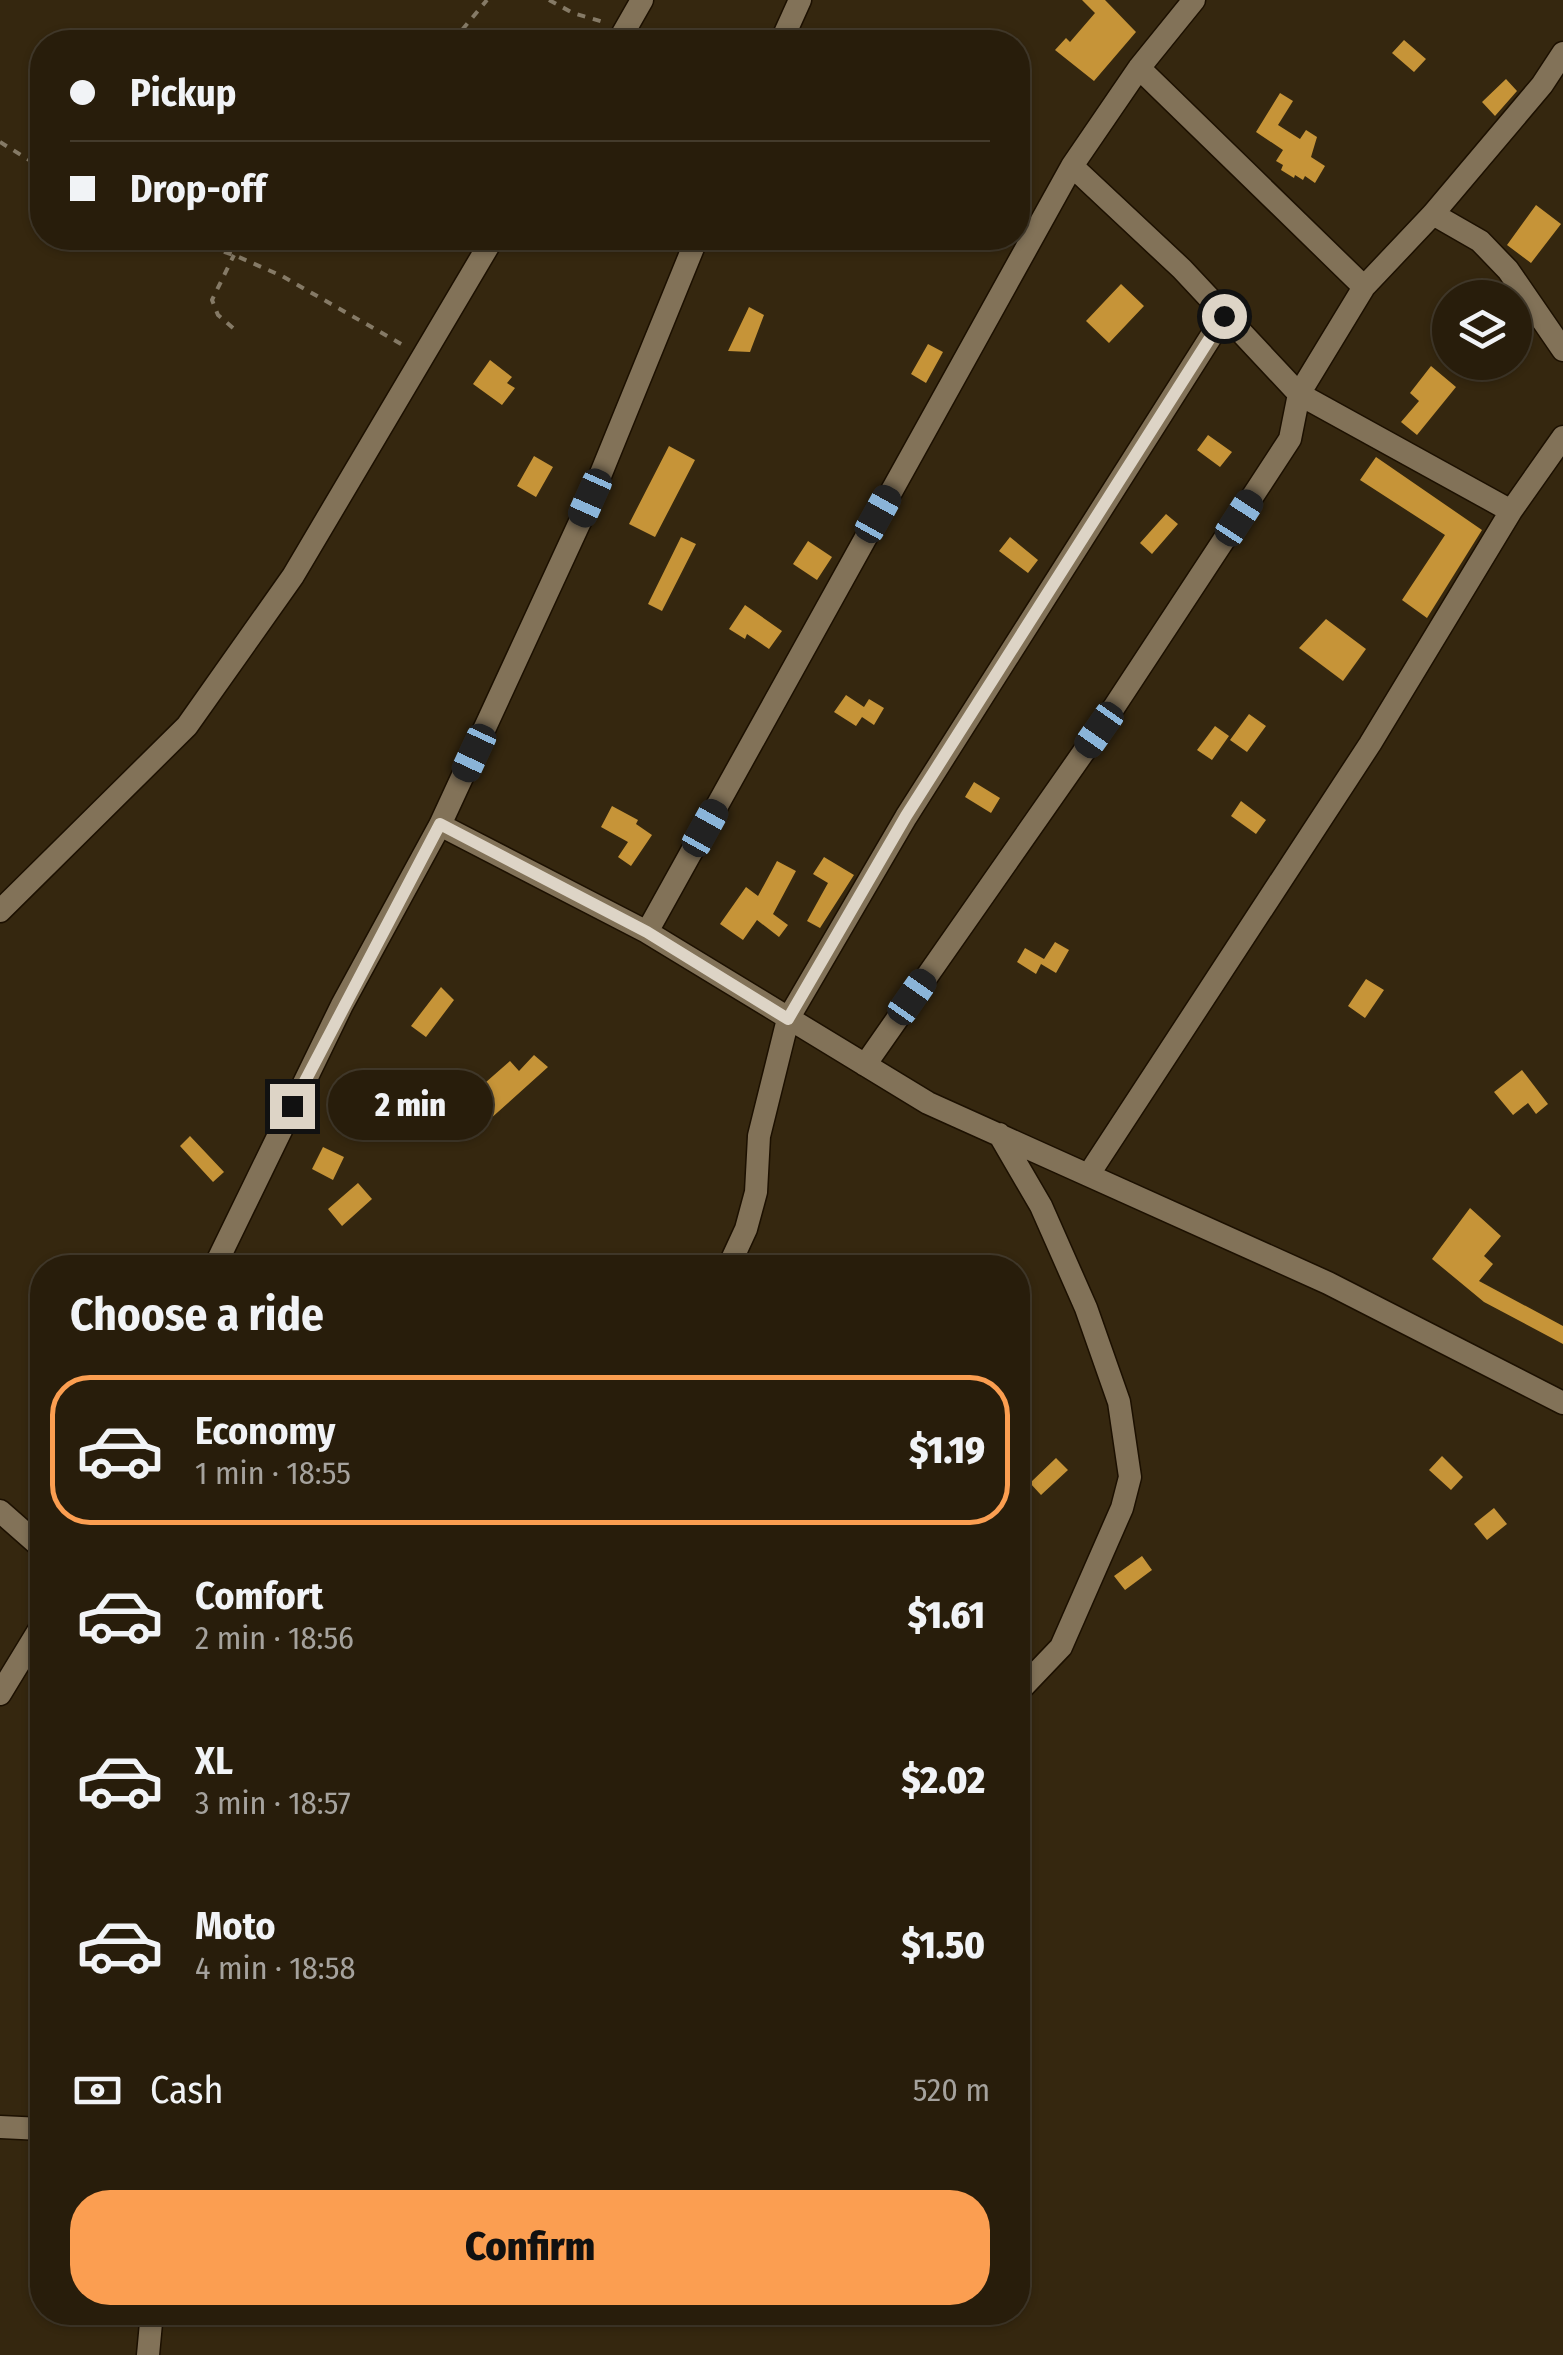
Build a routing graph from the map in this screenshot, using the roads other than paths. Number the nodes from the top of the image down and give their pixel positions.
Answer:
1 (642, 0) edge
2 (800, 0) edge
3 (1194, 0) edge
4 (625, 30) edge
5 (787, 30) edge
6 (1563, 53) edge
7 (1139, 68) junction
8 (1072, 166) junction
9 (1433, 214) junction
10 (1030, 242) edge
11 (485, 250) edge
12 (693, 250) edge
13 (1025, 250) edge
14 (1364, 287) junction
15 (1224, 316) junction
16 (1563, 350) edge
17 (1299, 394) junction
18 (1563, 437) edge
19 (1510, 510) junction
20 (440, 824) junction
21 (0, 911) edge
22 (647, 932) junction
23 (788, 1019) junction
24 (865, 1065) junction
25 (1000, 1134) junction
26 (1090, 1174) junction
27 (220, 1255) edge
28 (733, 1255) edge
29 (1563, 1403) edge
30 (0, 1510) edge
31 (30, 1537) edge
32 (30, 1644) edge
33 (1030, 1679) edge
34 (0, 1694) edge
35 (0, 2127) edge
36 (30, 2129) edge
37 (151, 2325) edge
38 (148, 2355) edge

1 - 4 street
2 - 5 street
3 - 7 street
6 - 9 street
7 - 8 street
7 - 14 street
8 - 10 street
8 - 15 street
9 - 14 street
9 - 16 street
11 - 21 street
12 - 20 street
13 - 22 street
14 - 17 street
15 - 17 street
15 - 23 street
17 - 19 street
17 - 24 street
18 - 19 street
19 - 26 street
20 - 22 street
20 - 27 street
22 - 23 street
23 - 24 street
23 - 28 street
24 - 25 street
25 - 26 street
25 - 33 street
26 - 29 street
30 - 31 street
32 - 34 street
35 - 36 street
37 - 38 street

